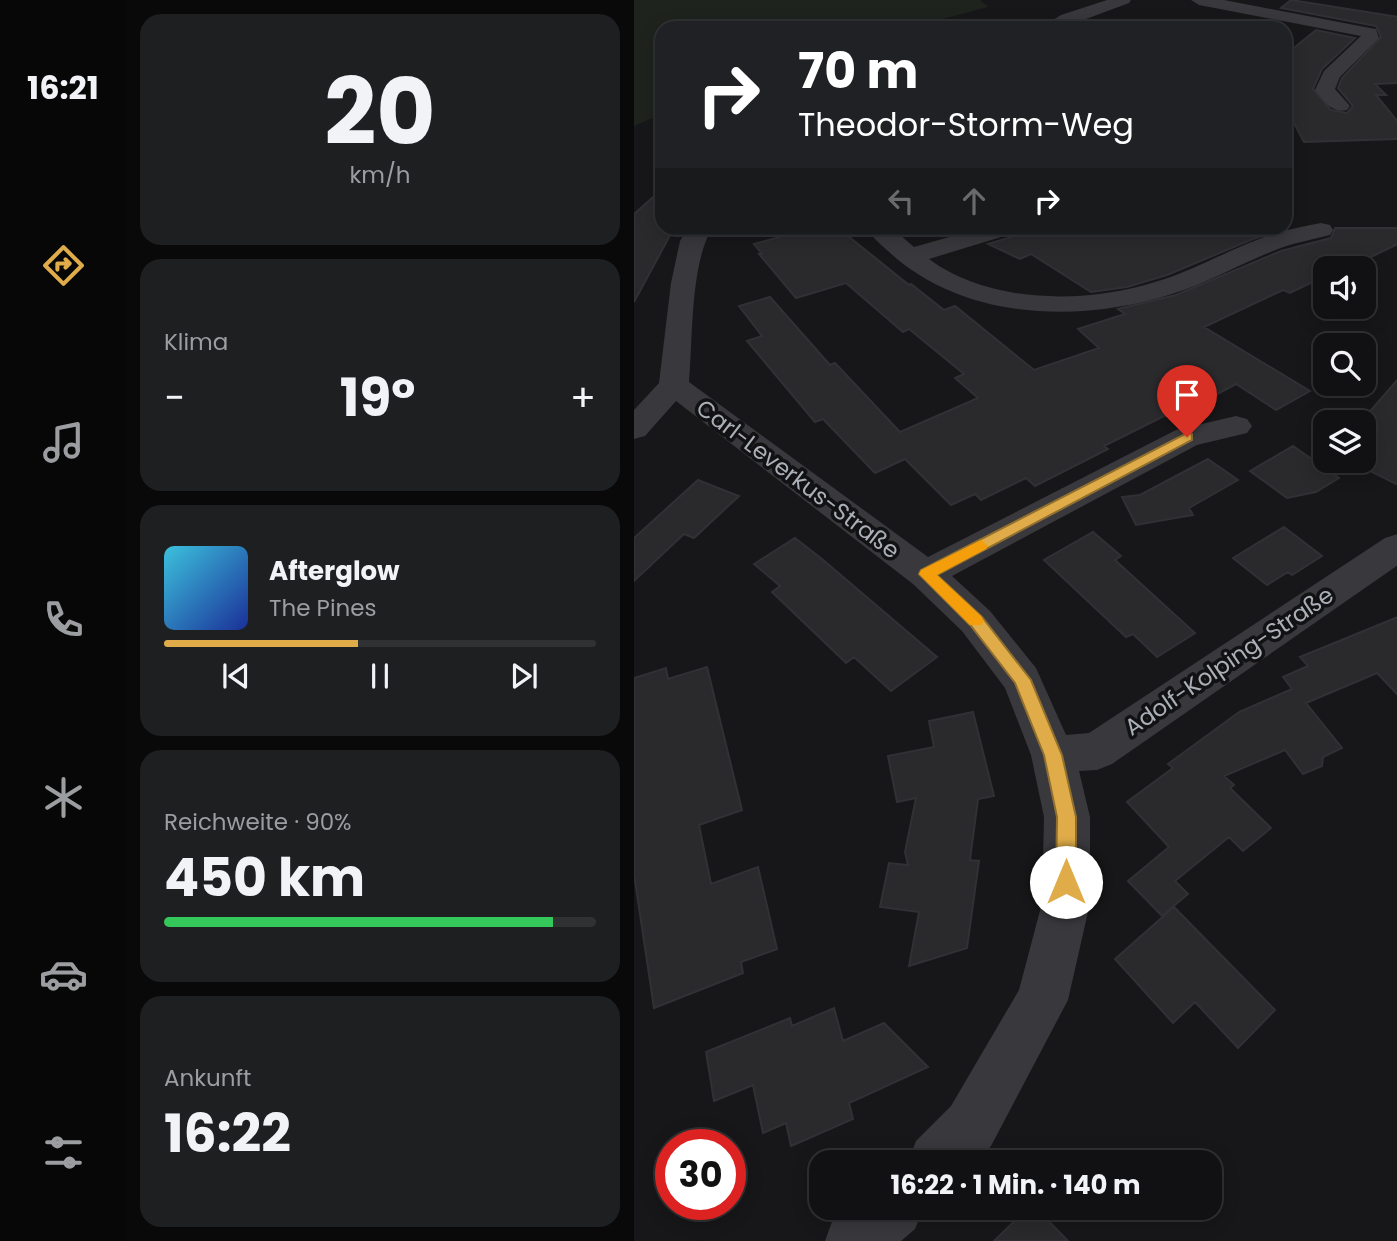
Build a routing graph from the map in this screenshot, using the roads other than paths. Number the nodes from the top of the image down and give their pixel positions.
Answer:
1 (1123, 0) edge
2 (1199, 0) edge
3 (1100, 3) edge
4 (1063, 21) edge
5 (1340, 106) dead end
6 (1321, 230) dead end
7 (695, 235) edge
8 (885, 235) edge
9 (982, 235) edge
10 (909, 257) junction
11 (674, 385) junction
12 (1236, 426) dead end
13 (634, 429) edge
14 (1398, 547) edge
15 (926, 574) junction
16 (1053, 755) junction
17 (948, 1150) edge
18 (880, 1220) edge
19 (855, 1241) edge

1 - 3 street
2 - 5 street
3 - 4 street
6 - 10 street
7 - 11 street
8 - 10 street
9 - 10 street
11 - 13 street
11 - 15 street, Carl-Leverkus-Straße
12 - 15 street
14 - 16 street, Adolf-Kolping-Straße
15 - 16 street, Carl-Leverkus-Straße
16 - 17 street, Carl-Leverkus-Straße
18 - 19 street

